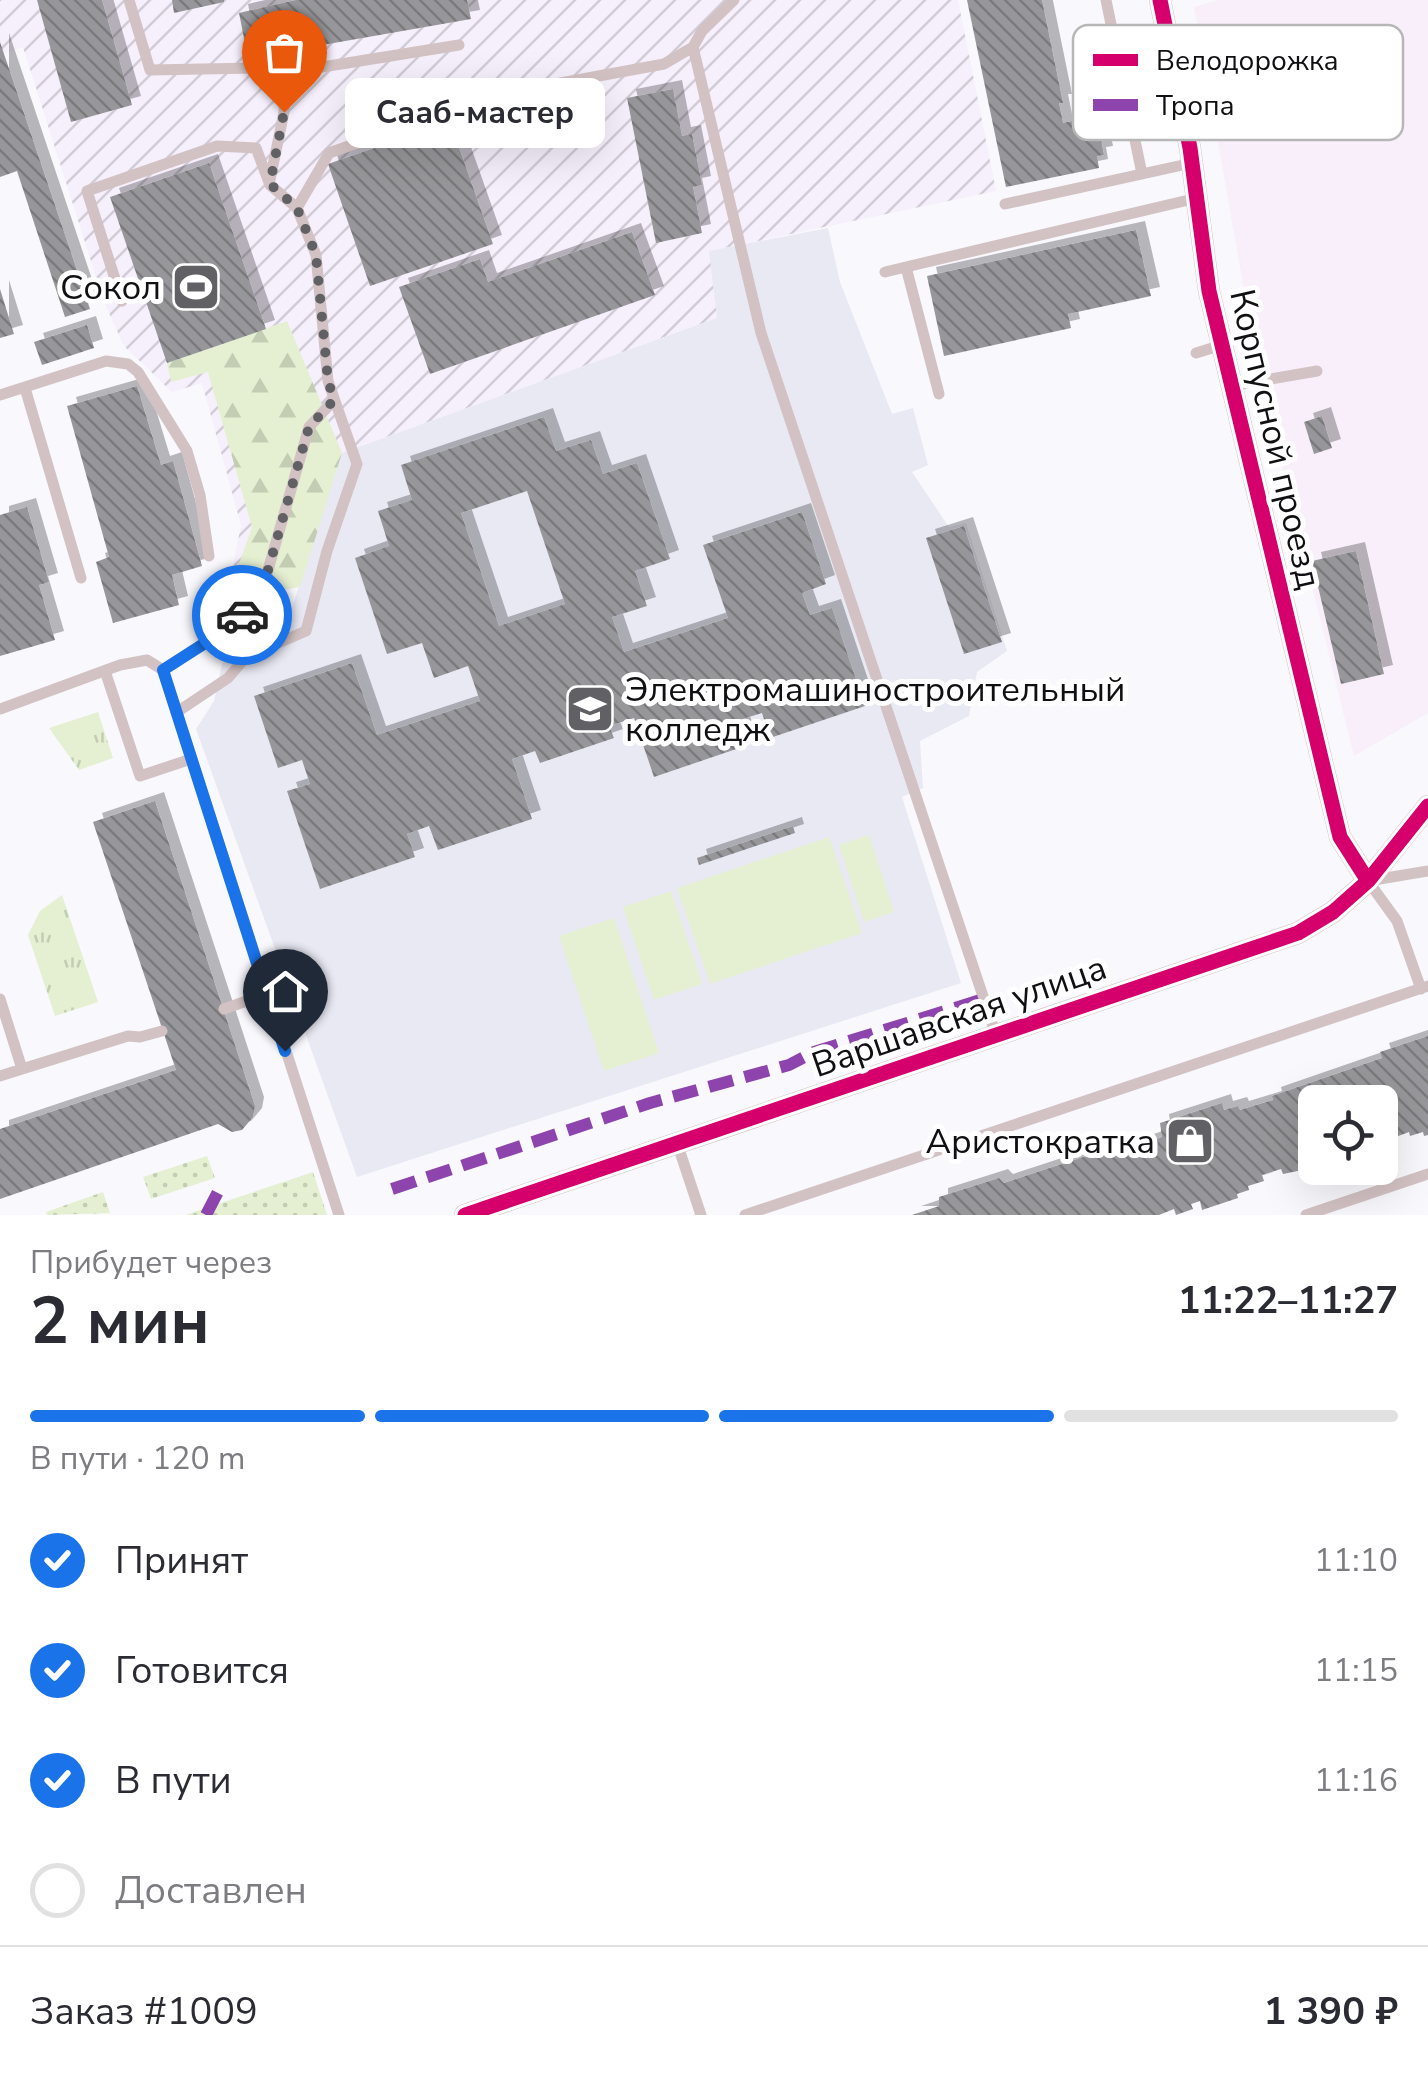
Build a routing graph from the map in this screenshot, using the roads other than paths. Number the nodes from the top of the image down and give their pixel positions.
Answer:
1 (130, 0) edge
2 (734, 0) edge
3 (1106, 0) edge
4 (1160, 0) edge
5 (1111, 25) edge
6 (1165, 25) edge
7 (458, 45) dead end
8 (694, 46) junction
9 (285, 73) junction
10 (1135, 140) edge
11 (1187, 140) edge
12 (1192, 163) junction
13 (1142, 174) junction
14 (270, 184) junction
15 (1197, 198) junction
16 (1005, 204) dead end
17 (297, 208) junction
18 (906, 267) junction
19 (886, 272) dead end
20 (122, 301) dead end
21 (1222, 346) junction
22 (1196, 354) dead end
23 (1317, 370) dead end
24 (1231, 386) junction
25 (25, 388) junction
26 (939, 394) dead end
27 (0, 395) edge
28 (334, 400) junction
29 (209, 556) dead end
30 (81, 578) dead end
31 (163, 670) junction
32 (104, 671) junction
33 (0, 709) edge
34 (177, 712) junction
35 (190, 759) junction
36 (1425, 806) edge
37 (1428, 871) edge
38 (1368, 881) junction
39 (1424, 988) edge
40 (266, 994) junction
41 (0, 998) edge
42 (224, 1010) dead end
43 (162, 1031) dead end
44 (996, 1035) junction
45 (22, 1069) junction
46 (0, 1076) edge
47 (677, 1143) junction
48 (1428, 1174) edge
49 (478, 1213) edge
50 (339, 1215) edge
51 (701, 1215) edge
52 (745, 1215) edge
53 (1306, 1215) edge

1 - 9 lane
2 - 8 lane
3 - 5 lane
4 - 6 street, Корпусной проезд
7 - 9 lane
8 - 17 lane
8 - 44 lane
9 - 14 lane
10 - 13 lane
11 - 12 street, Корпусной проезд
12 - 13 lane
12 - 15 street, Корпусной проезд
13 - 16 lane
14 - 17 lane
14 - 20 lane
15 - 18 lane
15 - 21 street, Корпусной проезд
17 - 28 lane
18 - 19 lane
18 - 26 lane
21 - 22 lane
21 - 24 street, Корпусной проезд
23 - 24 lane
24 - 38 street, Корпусной проезд
25 - 27 lane
25 - 29 lane
25 - 30 lane
28 - 31 lane
28 - 34 lane
31 - 32 lane
31 - 34 lane
32 - 33 lane
32 - 35 lane
34 - 35 lane
35 - 40 lane
36 - 38 street, Варшавская улица
37 - 38 lane
38 - 39 lane
38 - 44 street, Варшавская улица
39 - 52 lane
40 - 42 lane
40 - 50 lane
41 - 45 lane
43 - 45 lane
44 - 47 street, Варшавская улица
45 - 46 lane
47 - 49 street, Варшавская улица
47 - 51 lane
48 - 53 lane

